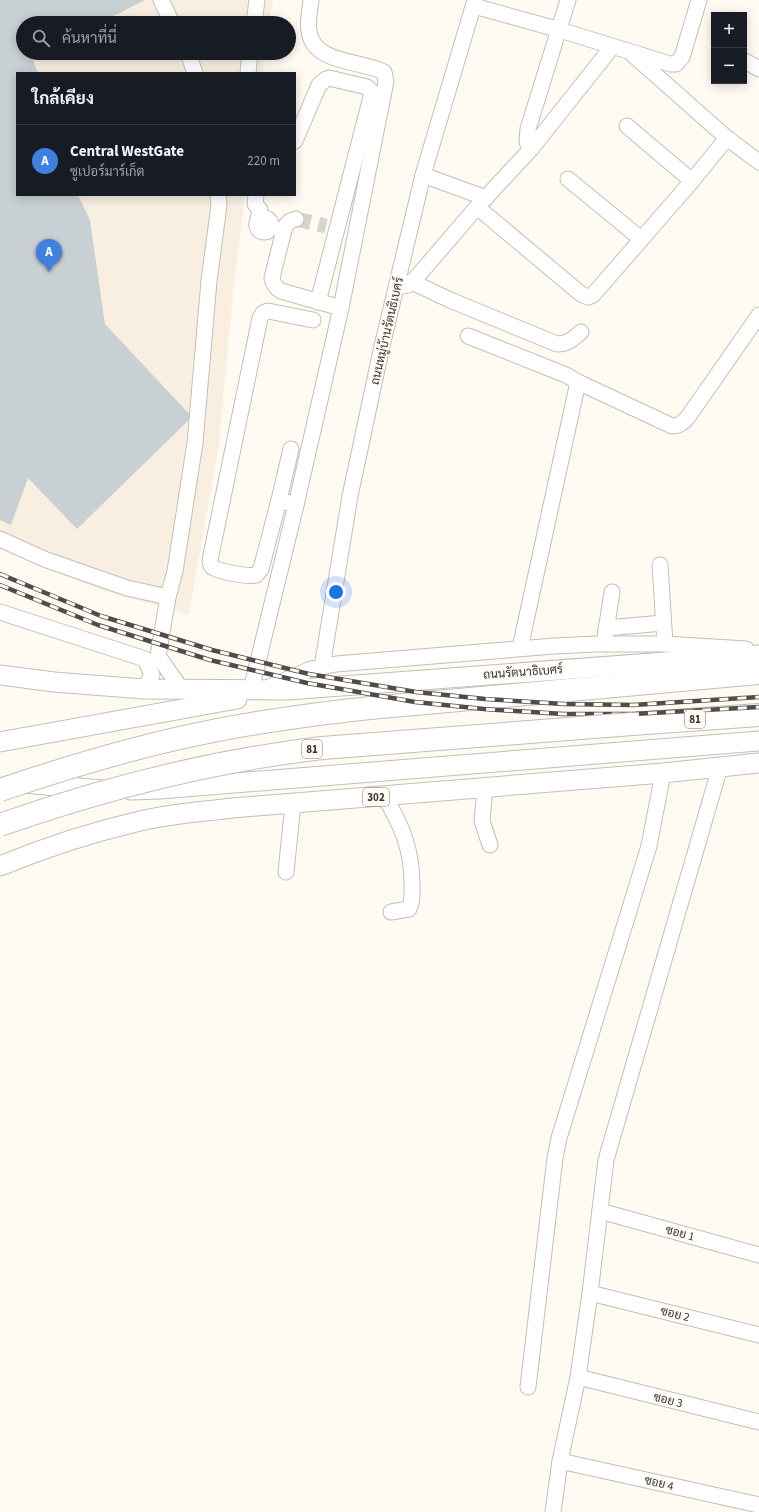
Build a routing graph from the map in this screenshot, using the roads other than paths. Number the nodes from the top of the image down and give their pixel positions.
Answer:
1 (161, 0) edge
2 (257, 0) edge
3 (311, 0) edge
4 (568, 0) edge
5 (699, 0) edge
6 (474, 3) edge
7 (169, 16) edge
8 (255, 16) edge
9 (560, 30) junction
10 (612, 47) junction
11 (629, 52) junction
12 (190, 60) edge
13 (249, 60) edge
14 (747, 62) edge
15 (759, 69) edge
16 (195, 72) edge
17 (248, 72) edge
18 (627, 126) dead end
19 (727, 138) junction
20 (296, 139) edge
21 (531, 149) junction
22 (759, 162) edge
23 (423, 175) junction
24 (568, 179) dead end
25 (692, 181) junction
26 (256, 196) edge
27 (219, 198) edge
28 (482, 202) junction
29 (296, 219) dead end
30 (281, 239) junction
31 (641, 239) junction
32 (412, 282) junction
33 (397, 287) junction
34 (318, 302) junction
35 (341, 308) junction
36 (759, 315) edge
37 (313, 320) dead end
38 (581, 332) dead end
39 (468, 336) dead end
40 (578, 382) junction
41 (291, 449) dead end
42 (284, 479) junction
43 (301, 483) junction
44 (279, 500) junction
45 (296, 505) junction
46 (0, 539) edge
47 (660, 565) dead end
48 (612, 592) dead end
49 (168, 597) junction
50 (0, 612) edge
51 (663, 623) junction
52 (606, 628) junction
53 (604, 644) junction
54 (666, 644) junction
55 (520, 648) junction
56 (759, 650) edge
57 (759, 654) edge
58 (322, 666) junction
59 (759, 673) edge
60 (0, 675) edge
61 (144, 689) junction
62 (182, 690) junction
63 (257, 690) junction
64 (288, 690) junction
65 (759, 715) edge
66 (759, 741) edge
67 (0, 742) edge
68 (759, 763) edge
69 (720, 767) junction
70 (663, 773) junction
71 (0, 780) edge
72 (485, 788) junction
73 (0, 790) edge
74 (384, 796) junction
75 (293, 804) junction
76 (0, 825) edge
77 (490, 845) dead end
78 (0, 866) edge
79 (286, 872) dead end
80 (391, 912) dead end
81 (600, 1211) junction
82 (759, 1255) edge
83 (590, 1293) junction
84 (759, 1335) edge
85 (578, 1377) junction
86 (528, 1387) dead end
87 (759, 1422) edge
88 (560, 1461) junction
89 (759, 1505) edge
90 (553, 1512) edge

1 - 7 street
2 - 8 street
3 - 35 street
4 - 9 street
5 - 11 street
6 - 9 street
6 - 23 street, ถนนหมู่บ้านรัตนธิเบศร์
9 - 10 street
9 - 21 street
10 - 11 street
10 - 21 street
11 - 19 street
12 - 16 street
13 - 17 street
14 - 15 street
18 - 25 street
19 - 22 street
19 - 25 street
20 - 34 street
21 - 28 street
23 - 28 street
23 - 33 street, ถนนหมู่บ้านรัตนธิเบศร์
24 - 31 street
25 - 31 street
26 - 30 street
27 - 49 street
28 - 31 street
28 - 32 street
29 - 30 street
30 - 34 street
32 - 33 street
32 - 38 street
33 - 58 street, ถนนหมู่บ้านรัตนธิเบศร์
34 - 35 street
35 - 43 street
36 - 40 street
37 - 44 street
39 - 40 street
40 - 55 street
41 - 42 street
42 - 43 street
42 - 44 street
43 - 45 street
44 - 45 street
45 - 63 street
46 - 49 street
47 - 51 street
48 - 52 street
49 - 62 street
50 - 61 street
51 - 52 street
51 - 54 street
52 - 53 street
53 - 54 street
53 - 55 street
54 - 56 street
55 - 58 street
57 - 64 main road, ถนนรัตนาธิเบศร์
58 - 63 street
59 - 73 highway, bridge
60 - 61 main road
61 - 62 main road
62 - 63 main road
63 - 64 main road
64 - 67 main road
65 - 76 highway, 81, bridge
66 - 71 main road, bridge
68 - 69 main road, 302
69 - 70 main road, 302
69 - 81 street
70 - 72 main road, 302
70 - 86 street
72 - 74 main road, 302
72 - 77 street
74 - 75 main road, 302
74 - 80 street
75 - 78 main road, 302
75 - 79 street
81 - 82 street, ซอย 1
81 - 83 street
83 - 84 street, ซอย 2
83 - 85 street
85 - 87 street, ซอย 3
85 - 88 street
88 - 89 street, ซอย 4
88 - 90 street

